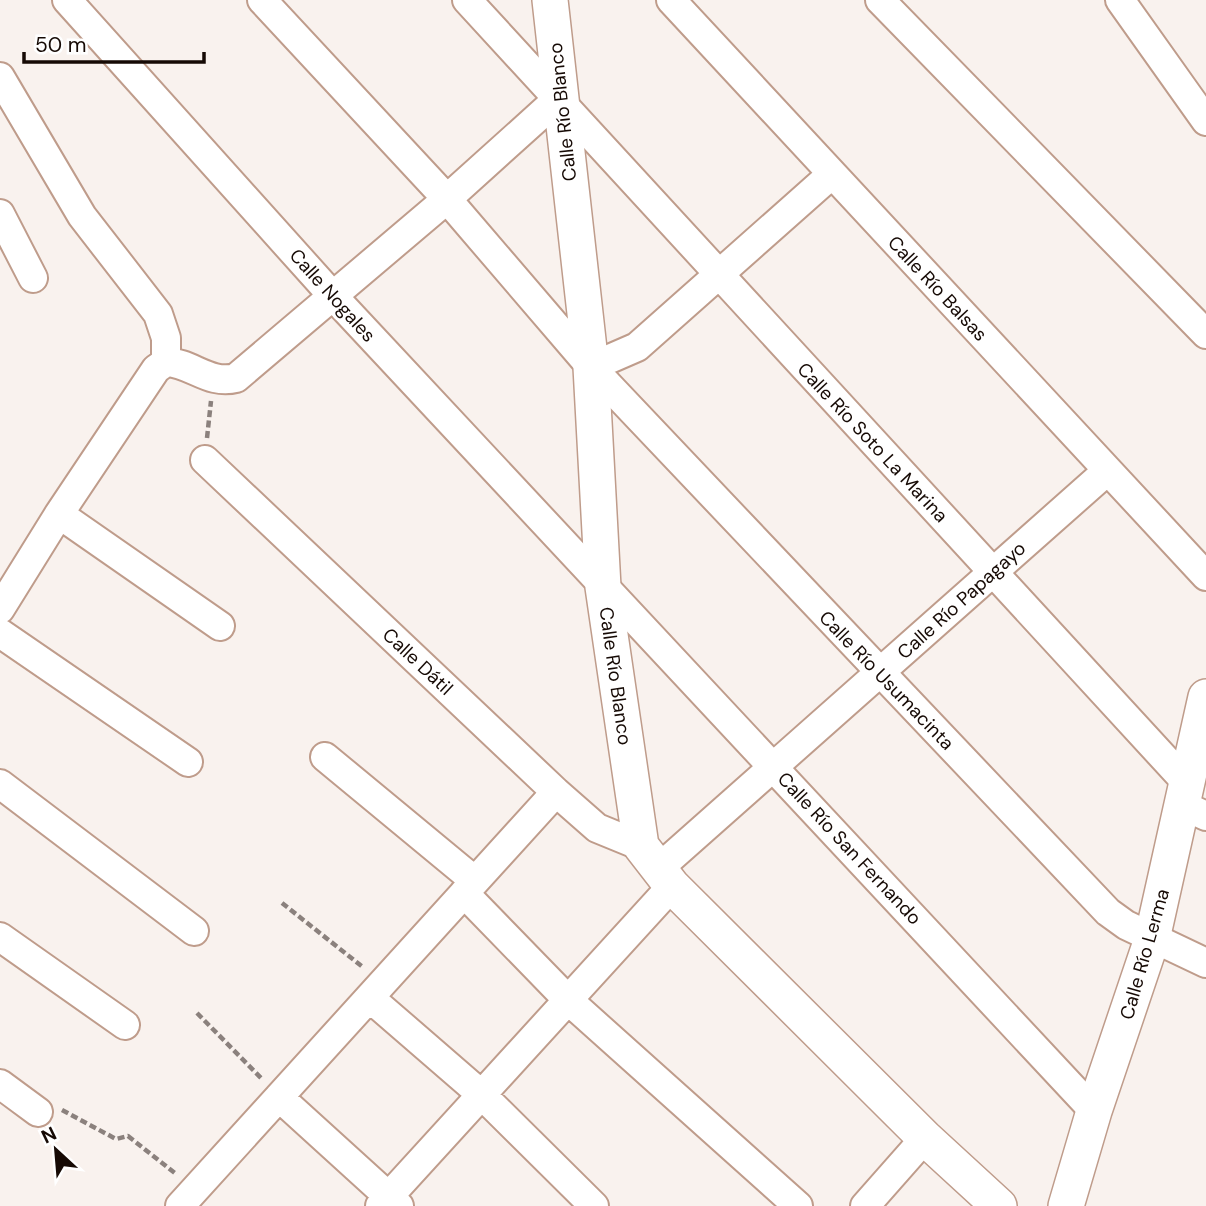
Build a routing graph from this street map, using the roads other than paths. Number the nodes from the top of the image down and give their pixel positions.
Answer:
1 (262, 0) edge
2 (467, 0) edge
3 (550, 0) edge
4 (671, 0) edge
5 (880, 0) edge
6 (1119, 0) edge
7 (73, 2) edge
8 (0, 77) edge
9 (559, 98) junction
10 (1206, 121) edge
11 (832, 174) junction
12 (447, 199) junction
13 (0, 214) edge
14 (719, 274) junction
15 (33, 278) dead end
16 (332, 295) junction
17 (1206, 334) edge
18 (166, 362) junction
19 (591, 367) junction
20 (205, 460) road end
21 (1107, 471) junction
22 (59, 514) junction
23 (992, 572) junction
24 (1206, 576) edge
25 (603, 587) junction
26 (0, 609) edge
27 (220, 626) dead end
28 (0, 633) edge
29 (879, 672) junction
30 (1206, 697) edge
31 (325, 757) dead end
32 (188, 762) dead end
33 (774, 766) junction
34 (0, 783) edge
35 (556, 792) junction
36 (1192, 802) edge
37 (657, 867) junction
38 (470, 887) junction
39 (194, 931) dead end
40 (0, 937) edge
41 (1152, 939) junction
42 (1206, 963) edge
43 (376, 990) junction
44 (568, 1000) junction
45 (125, 1025) dead end
46 (0, 1084) edge
47 (482, 1095) junction
48 (279, 1097) junction
49 (1094, 1111) junction
50 (38, 1112) road end
51 (925, 1138) junction
52 (190, 1202) edge
53 (389, 1203) edge
54 (594, 1206) edge
55 (797, 1206) edge
56 (865, 1206) edge
57 (999, 1206) edge
58 (1066, 1206) edge

1 - 12 street, Calle Río Usumacinta
2 - 9 street, Calle Río Soto La Marina
3 - 9 street, Calle Río Blanco
4 - 11 street, Calle Río Balsas
5 - 17 street
6 - 10 street
7 - 16 street, Calle Nogales
8 - 18 street
9 - 12 street
9 - 14 street, Calle Río Soto La Marina
9 - 19 street, Calle Río Blanco
11 - 14 street
11 - 21 street, Calle Río Balsas
12 - 16 street
12 - 19 street, Calle Río Usumacinta
13 - 15 street
14 - 19 street
14 - 23 street, Calle Río Soto La Marina
16 - 18 street
16 - 25 street, Calle Nogales
18 - 22 street
19 - 25 street, Calle Río Blanco
19 - 29 street, Calle Río Usumacinta
20 - 35 street, Calle Dátil
21 - 23 street, Calle Río Papagayo
21 - 24 street, Calle Río Balsas
22 - 26 street
22 - 27 street
23 - 29 street, Calle Río Papagayo
23 - 36 street, Calle Río Soto La Marina
25 - 33 street, Calle Río San Fernando
25 - 37 street, Calle Río Blanco
28 - 32 street
29 - 33 street, Calle Río Papagayo
29 - 41 street, Calle Río Usumacinta
30 - 36 street, Calle Río Lerma
31 - 38 street
33 - 37 street, Calle Río Papagayo
33 - 49 street, Calle Río San Fernando
34 - 39 street
35 - 37 street, Calle Dátil
35 - 38 street
36 - 41 street, Calle Río Lerma
37 - 44 street, Calle Río Papagayo
37 - 51 street
38 - 43 street
38 - 44 street
40 - 45 street
41 - 42 street, Calle Río Usumacinta
41 - 49 street, Calle Río Lerma
43 - 47 street
43 - 48 street
44 - 47 street, Calle Río Papagayo
44 - 55 street
46 - 50 street
47 - 53 street, Calle Río Papagayo
47 - 54 street
48 - 52 street
48 - 53 street
49 - 58 street, Calle Río Lerma
51 - 56 street
51 - 57 street

